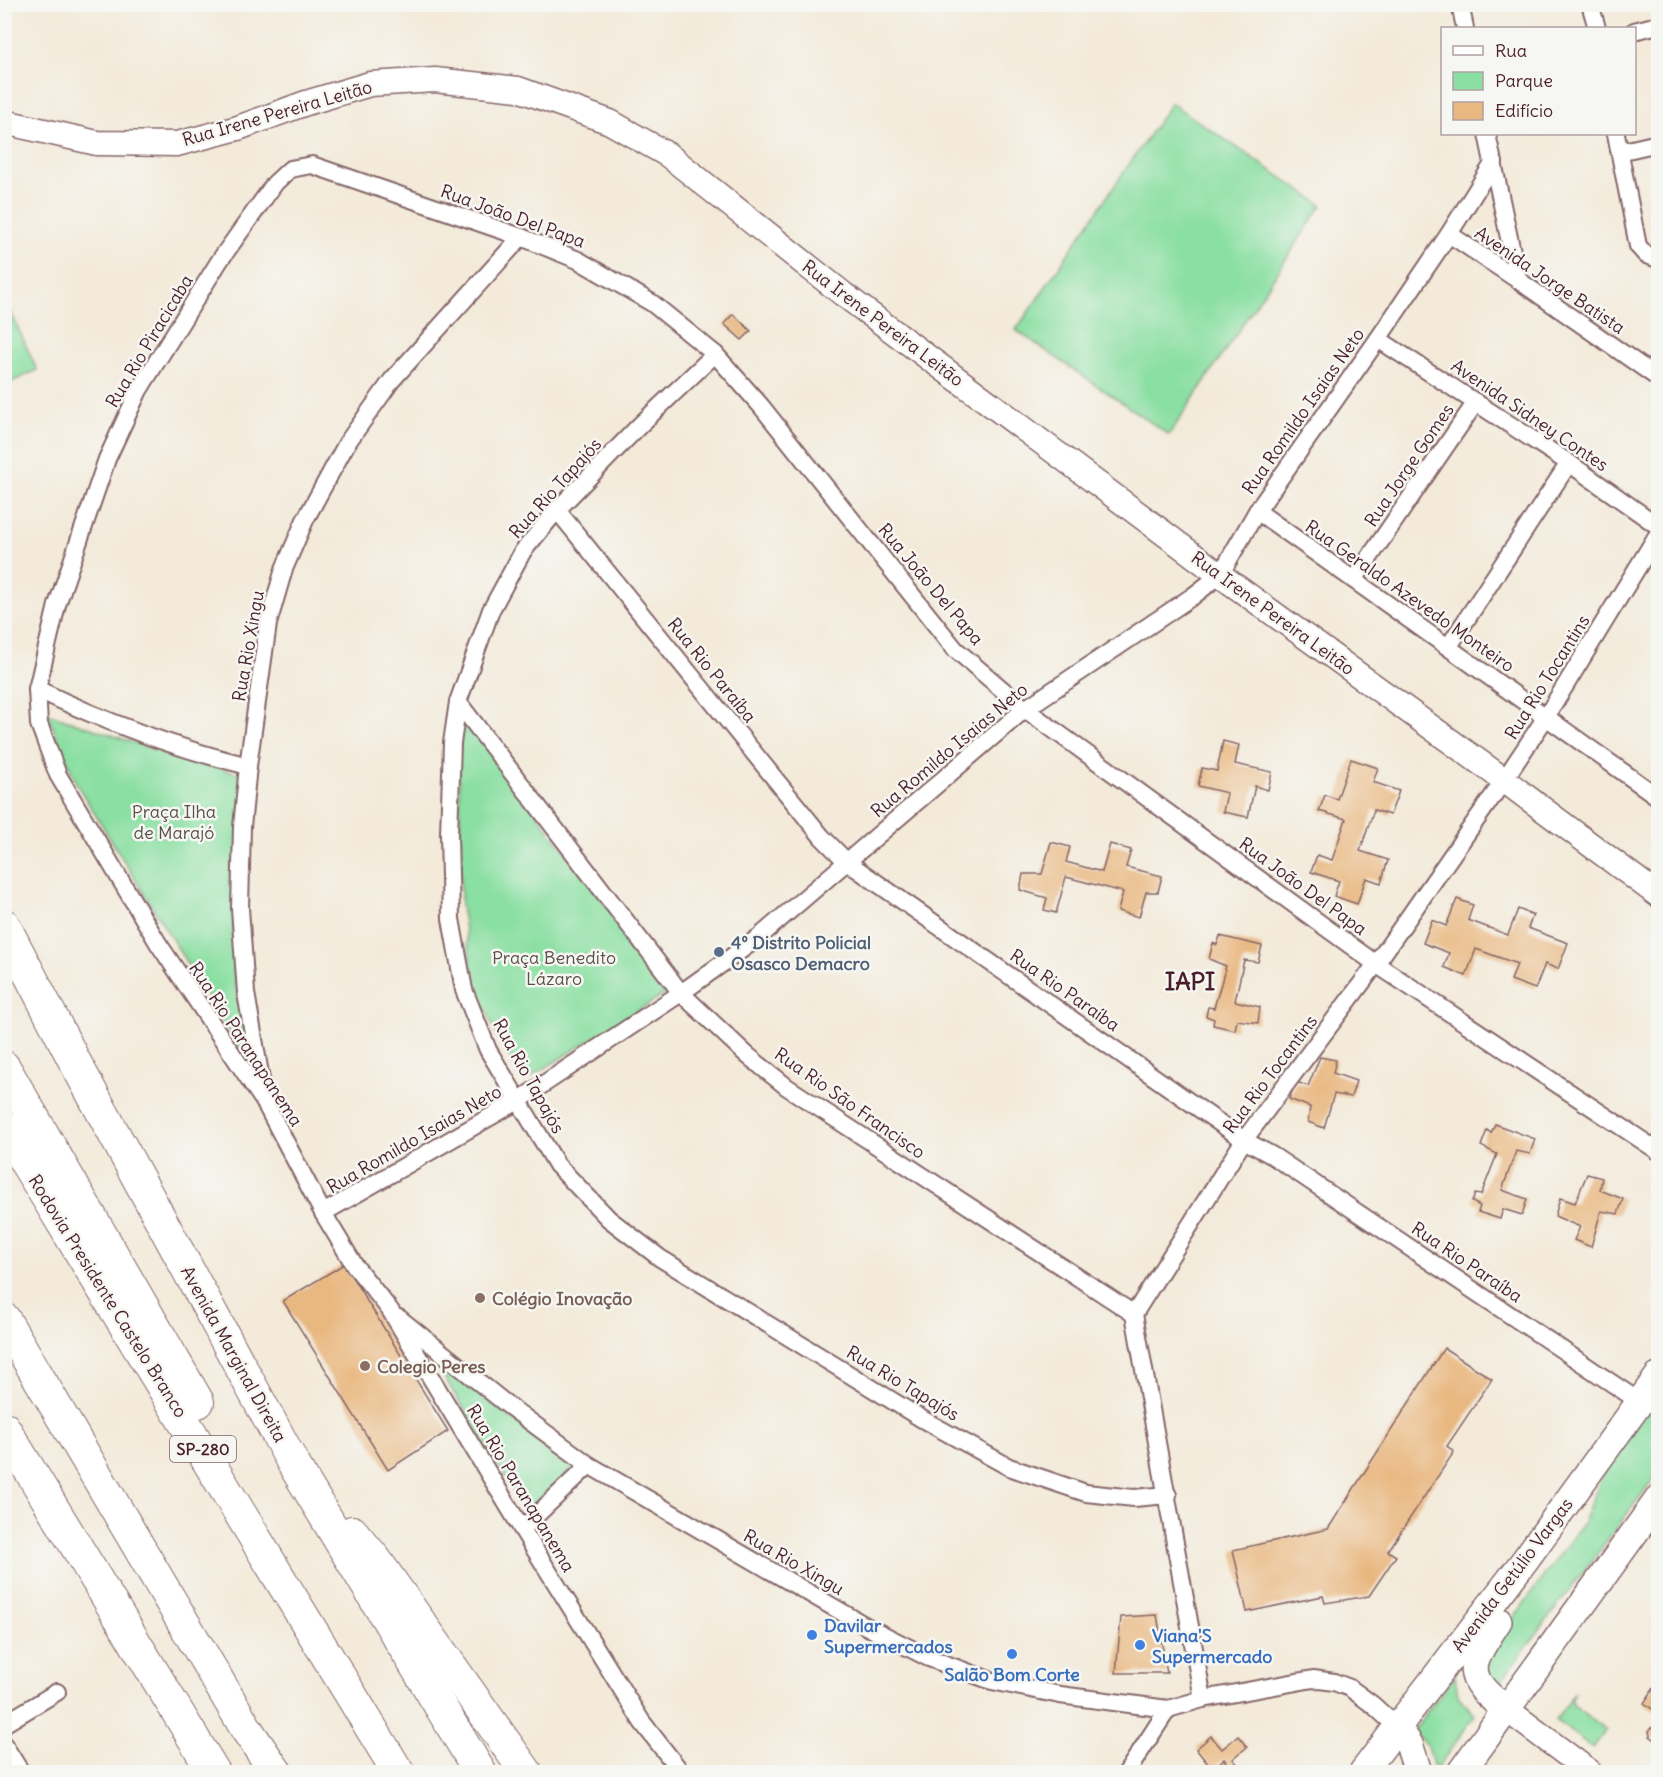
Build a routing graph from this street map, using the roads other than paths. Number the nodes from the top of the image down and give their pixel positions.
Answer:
1 (1461, 4) edge
2 (1590, 4) edge
3 (1659, 25) edge
4 (1465, 27) edge
5 (1597, 27) edge
6 (1636, 31) edge
7 (4, 122) edge
8 (1487, 135) edge
9 (1616, 135) edge
10 (1659, 143) edge
11 (1619, 152) junction
12 (1494, 162) junction
13 (290, 169) joint
14 (1449, 234) junction
15 (521, 237) junction
16 (1659, 259) edge
17 (1518, 280) junction
18 (1378, 339) junction
19 (715, 354) junction
20 (1659, 378) edge
21 (1476, 402) junction
22 (1569, 463) junction
23 (557, 510) junction
24 (1257, 511) junction
25 (1659, 526) edge
26 (1659, 534) edge
27 (1220, 575) junction
28 (1354, 580) junction
29 (1449, 646) junction
30 (37, 689) junction
31 (458, 702) junction
32 (1025, 708) junction
33 (1546, 717) junction
34 (248, 766) junction
35 (1504, 780) junction
36 (1659, 797) edge
37 (847, 862) junction
38 (1659, 895) edge
39 (4, 924) edge
40 (1376, 964) junction
41 (681, 993) junction
42 (4, 1067) edge
43 (518, 1101) junction
44 (265, 1103) junction
45 (4, 1127) edge
46 (1244, 1140) junction
47 (1659, 1152) edge
48 (323, 1213) junction
49 (390, 1310) junction
50 (1134, 1314) junction
51 (4, 1318) edge
52 (1659, 1377) edge
53 (1640, 1402) junction
54 (4, 1428) edge
55 (294, 1465) junction
56 (588, 1465) junction
57 (229, 1491) junction
58 (1168, 1495) junction
59 (1659, 1500) edge
60 (522, 1529) junction
61 (1525, 1560) junction
62 (57, 1692) dead end
63 (1203, 1699) junction
64 (1168, 1709) junction
65 (1506, 1709) junction
66 (4, 1724) edge
67 (1397, 1727) junction
68 (193, 1738) junction
69 (4, 1745) edge
70 (682, 1771) edge
71 (21, 1773) edge
72 (205, 1773) edge
73 (214, 1773) edge
74 (276, 1773) edge
75 (398, 1773) edge
76 (480, 1773) edge
77 (526, 1773) edge
78 (1126, 1773) edge
79 (1363, 1773) edge
80 (1418, 1773) edge
81 (1461, 1773) edge
82 (1590, 1773) edge

1 - 4 street
2 - 5 street
3 - 6 street
7 - 27 street, Rua Irene Pereira Leitão
8 - 12 street
9 - 11 street
10 - 11 street
11 - 16 street
12 - 14 street, Rua Romildo Isaias Neto
12 - 17 street
13 - 15 street, Rua João Del Papa
13 - 30 street, Rua Rio Piracicaba
14 - 17 street, Avenida Jorge Batista
14 - 18 street, Rua Romildo Isaias Neto
15 - 19 street, Rua João Del Papa
15 - 34 street, Rua Rio Xingu
17 - 20 street, Avenida Jorge Batista
18 - 21 street, Avenida Sidney Contes
18 - 24 street, Rua Romildo Isaias Neto
19 - 23 street, Rua Rio Tapajós
19 - 32 street, Rua João Del Papa
21 - 22 street, Avenida Sidney Contes
21 - 28 street, Rua Jorge Gomes
22 - 25 street, Avenida Sidney Contes
22 - 29 street
23 - 31 street, Rua Rio Tapajós
23 - 37 street, Rua Rio Paraíba
24 - 27 street, Rua Romildo Isaias Neto
24 - 28 street, Rua Geraldo Azevedo Monteiro
26 - 33 street, Rua Rio Tocantins
27 - 32 street, Rua Romildo Isaias Neto
27 - 35 street, Rua Irene Pereira Leitão
28 - 29 street, Rua Geraldo Azevedo Monteiro
29 - 33 street, Rua Geraldo Azevedo Monteiro
30 - 34 street
30 - 44 street, Rua Rio Paranapanema
31 - 41 street, Rua Rio São Francisco
31 - 43 street, Rua Rio Tapajós
32 - 37 street, Rua Romildo Isaias Neto
32 - 40 street, Rua João Del Papa
33 - 35 street, Rua Rio Tocantins
33 - 36 street, Rua Geraldo Azevedo Monteiro
34 - 44 street, Rua Rio Xingu
35 - 38 street, Rua Irene Pereira Leitão
35 - 40 street, Rua Rio Tocantins
37 - 41 street, Rua Romildo Isaias Neto
37 - 46 street, Rua Rio Paraíba
39 - 55 highway, Avenida Marginal Direita
40 - 46 street, Rua Rio Tocantins
40 - 47 street, Rua João Del Papa
41 - 43 street, Rua Romildo Isaias Neto
41 - 50 street, Rua Rio São Francisco
42 - 57 highway
43 - 48 street, Rua Romildo Isaias Neto
43 - 58 street, Rua Rio Tapajós
44 - 48 street, Rua Rio Paranapanema
45 - 57 highway, Rodovia Presidente Castelo Branco / SP-280
46 - 50 street, Rua Rio Tocantins
46 - 53 street, Rua Rio Paraíba
48 - 49 street, Rua Rio Paranapanema
49 - 56 street, Rua Rio Xingu
49 - 60 street, Rua Rio Paranapanema
50 - 58 street
51 - 74 highway
52 - 53 main road, Avenida Getúlio Vargas
53 - 61 main road, Avenida Getúlio Vargas
54 - 68 highway
55 - 76 highway, Avenida Marginal Direita
55 - 77 highway
56 - 60 street
56 - 64 street, Rua Rio Xingu
57 - 75 highway, Rodovia Presidente Castelo Branco / SP-280
58 - 63 street
59 - 65 main road
60 - 70 street, Rua Rio Paranapanema
61 - 65 main road
61 - 67 main road, Avenida Getúlio Vargas
62 - 66 street
63 - 64 street, Rua Rio Xingu
63 - 67 street, Rua Rio Xingu
64 - 78 street
65 - 81 main road
65 - 82 street
67 - 79 main road, Avenida Getúlio Vargas
67 - 80 main road
68 - 72 highway
68 - 73 highway
69 - 71 street

